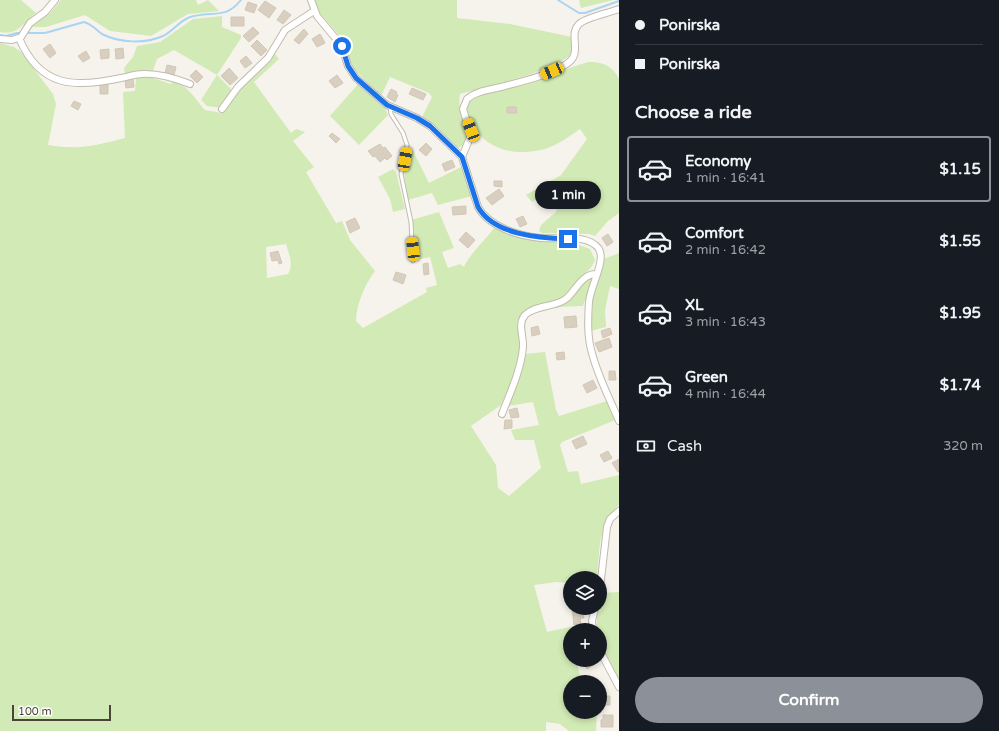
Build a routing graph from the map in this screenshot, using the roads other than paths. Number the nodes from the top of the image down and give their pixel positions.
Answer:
1 (55, 0) edge
2 (311, 0) edge
3 (619, 9) edge
4 (314, 11) junction
5 (22, 34) junction
6 (0, 39) edge
7 (190, 84) dead end
8 (390, 107) junction
9 (222, 110) dead end
10 (462, 157) junction
11 (413, 261) dead end
12 (596, 274) junction
13 (502, 414) dead end
14 (619, 421) edge
15 (619, 511) edge
16 (602, 571) edge
17 (607, 664) edge
18 (619, 687) edge

1 - 5 street
2 - 4 street
3 - 10 street
4 - 8 street
4 - 9 street
5 - 6 street
5 - 7 street
8 - 10 street
8 - 11 lane
10 - 12 street
12 - 13 street
12 - 14 street
15 - 16 street
17 - 18 street

